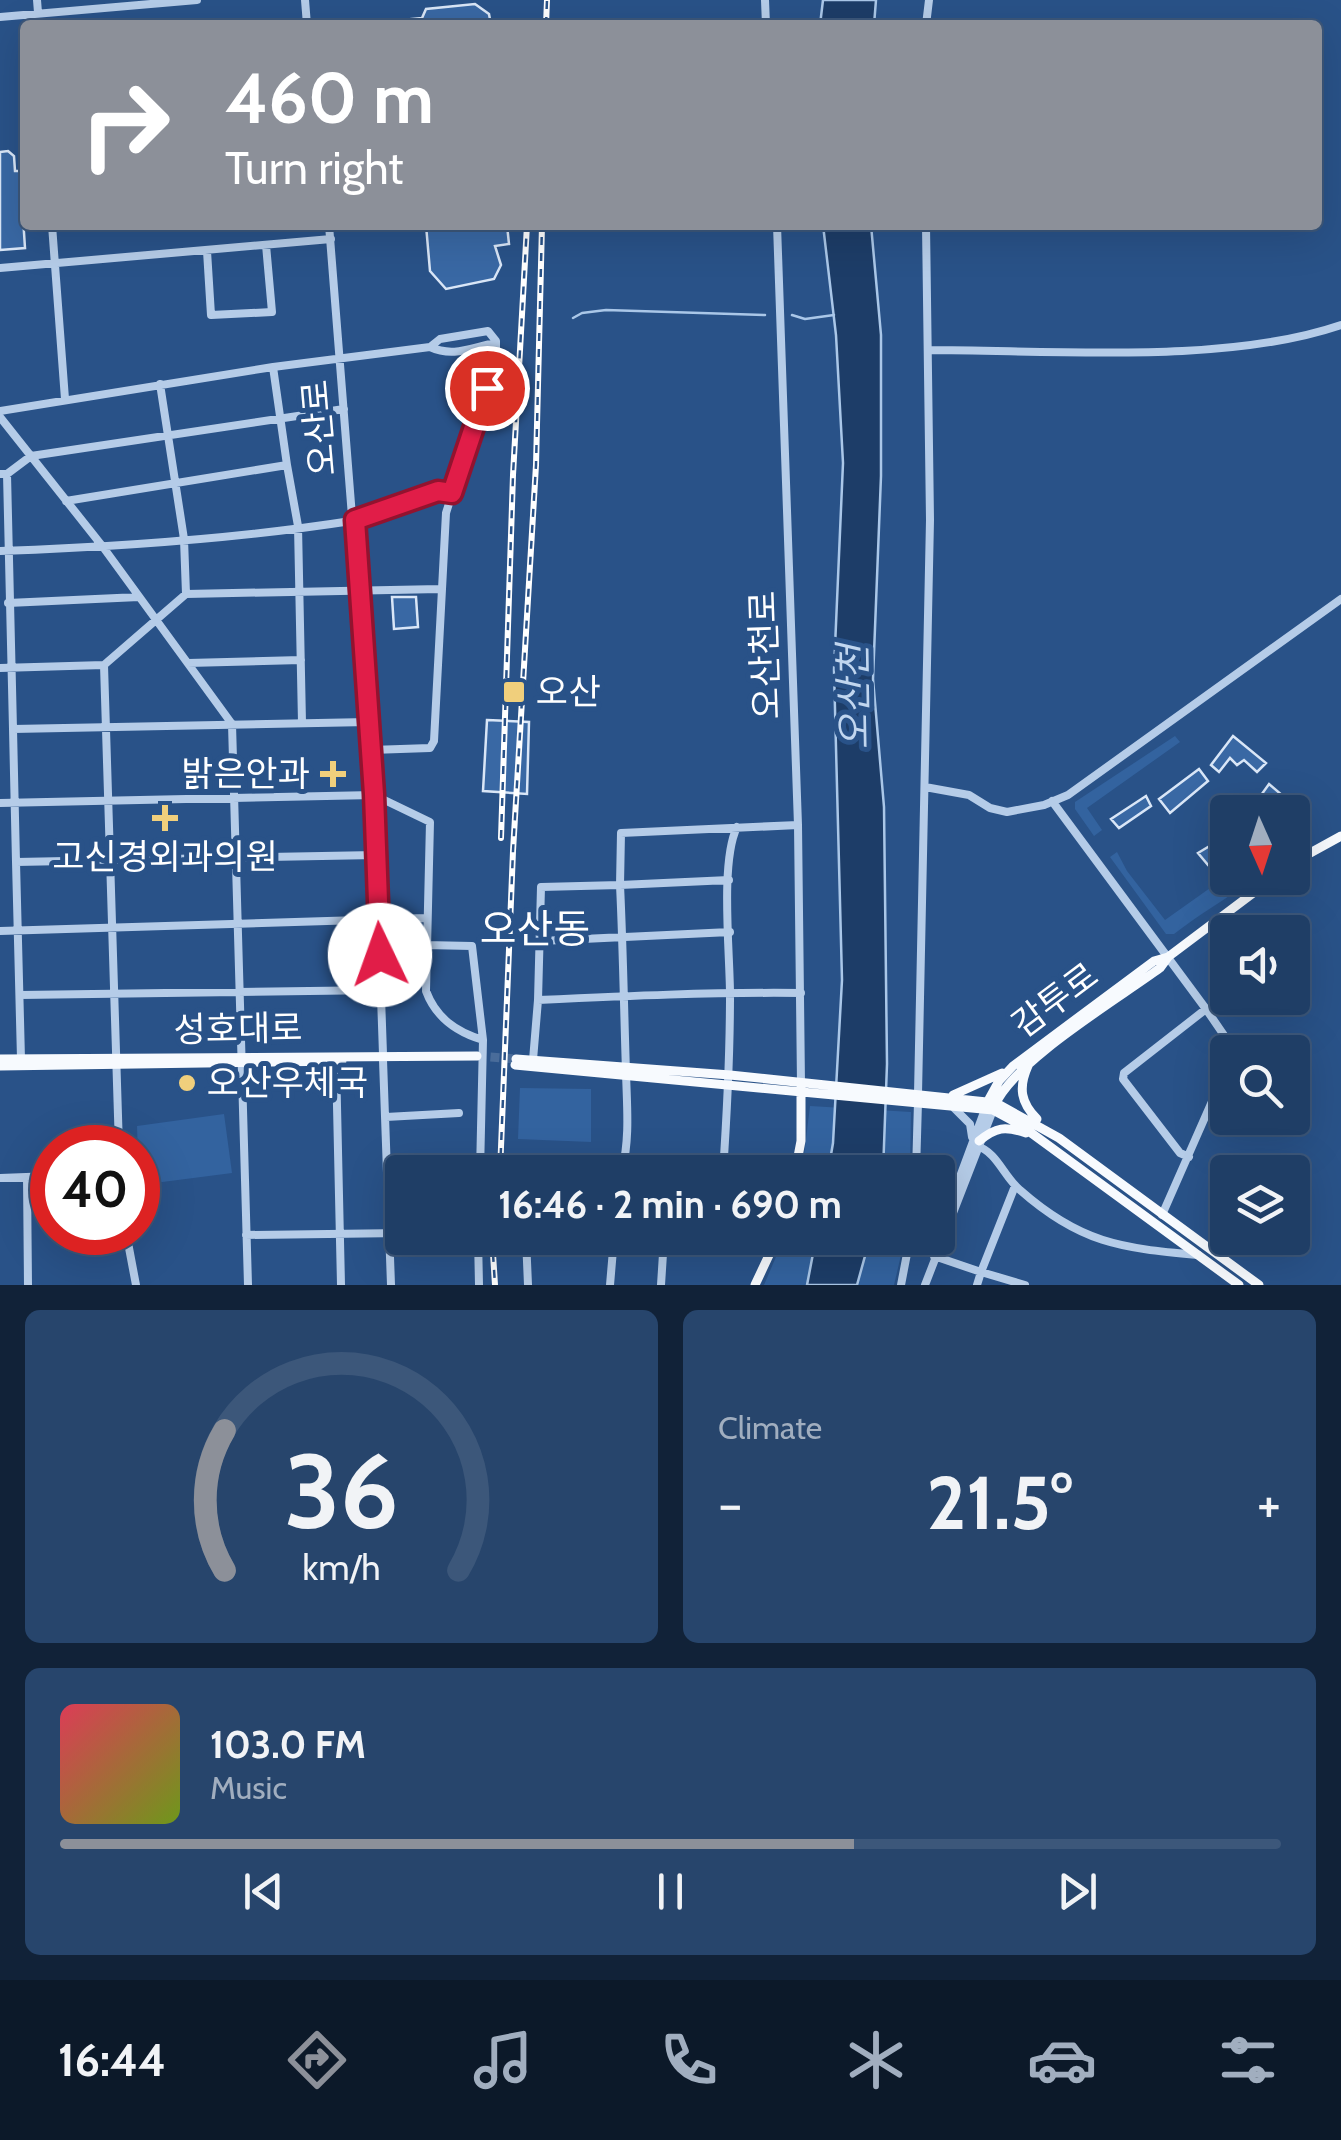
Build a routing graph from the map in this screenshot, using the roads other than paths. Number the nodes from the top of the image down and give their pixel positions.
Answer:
1 (37, 0) edge
2 (198, 0) edge
3 (38, 14) junction
4 (0, 17) edge
5 (39, 20) edge
6 (52, 230) edge
7 (330, 230) edge
8 (777, 230) edge
9 (926, 230) edge
10 (331, 239) junction
11 (266, 245) junction
12 (207, 251) junction
13 (54, 264) junction
14 (0, 268) edge
15 (1341, 326) edge
16 (496, 343) junction
17 (430, 347) junction
18 (928, 350) junction
19 (470, 351) junction
20 (340, 358) junction
21 (274, 367) junction
22 (493, 367) junction
23 (160, 384) junction
24 (64, 399) junction
25 (344, 409) junction
26 (0, 414) edge
27 (280, 418) junction
28 (168, 436) junction
29 (31, 456) junction
30 (287, 466) junction
31 (3, 474) edge
32 (175, 485) junction
33 (452, 493) junction
34 (66, 501) junction
35 (355, 520) junction
36 (298, 526) junction
37 (184, 538) junction
38 (102, 547) junction
39 (3, 551) edge
40 (440, 589) junction
41 (360, 593) junction
42 (186, 594) junction
43 (299, 594) junction
44 (139, 596) junction
45 (1341, 598) edge
46 (8, 603) junction
47 (156, 620) junction
48 (301, 660) junction
49 (188, 663) junction
50 (104, 665) junction
51 (0, 668) edge
52 (11, 668) junction
53 (368, 722) junction
54 (302, 723) junction
55 (232, 724) junction
56 (106, 727) junction
57 (13, 729) junction
58 (370, 750) junction
59 (924, 786) junction
60 (374, 794) junction
61 (235, 797) junction
62 (109, 801) junction
63 (1052, 802) junction
64 (0, 803) edge
65 (15, 803) junction
66 (798, 825) junction
67 (737, 827) junction
68 (1341, 836) edge
69 (1310, 853) edge
70 (376, 855) junction
71 (237, 856) junction
72 (111, 859) junction
73 (16, 862) junction
74 (729, 880) junction
75 (620, 885) junction
76 (1250, 895) edge
77 (426, 918) junction
78 (378, 920) junction
79 (239, 923) junction
80 (112, 926) junction
81 (18, 930) junction
82 (0, 931) edge
83 (730, 932) junction
84 (623, 937) junction
85 (541, 941) junction
86 (425, 945) junction
87 (1168, 957) junction
88 (382, 990) junction
89 (730, 992) junction
90 (801, 992) junction
91 (241, 993) junction
92 (114, 994) junction
93 (20, 995) junction
94 (625, 996) junction
95 (538, 1000) junction
96 (1206, 1009) junction
97 (1224, 1035) edge
98 (483, 1040) junction
99 (383, 1057) junction
100 (21, 1059) junction
101 (242, 1059) junction
102 (477, 1059) tunnel mouth
103 (533, 1060) junction
104 (116, 1061) junction
105 (336, 1061) junction
106 (0, 1063) edge
107 (1030, 1064) junction
108 (1013, 1066) junction
109 (626, 1072) junction
110 (729, 1080) junction
111 (805, 1088) junction
112 (914, 1098) junction
113 (950, 1101) junction
114 (991, 1106) junction
115 (1210, 1106) edge
116 (459, 1113) dead end
117 (386, 1117) junction
118 (119, 1125) edge
119 (1059, 1138) junction
120 (1044, 1141) junction
121 (976, 1143) junction
122 (387, 1155) edge
123 (480, 1155) edge
124 (625, 1155) edge
125 (724, 1155) edge
126 (798, 1155) edge
127 (916, 1155) edge
128 (1188, 1157) junction
129 (27, 1177) junction
130 (30, 1177) edge
131 (0, 1178) edge
132 (1015, 1186) junction
133 (955, 1194) edge
134 (1162, 1215) junction
135 (385, 1233) edge
136 (340, 1234) junction
137 (246, 1236) junction
138 (130, 1255) edge
139 (390, 1255) edge
140 (478, 1255) edge
141 (527, 1255) edge
142 (613, 1255) edge
143 (663, 1255) edge
144 (768, 1255) edge
145 (906, 1255) edge
146 (1198, 1255) junction
147 (934, 1256) junction
148 (982, 1272) junction
149 (28, 1285) edge
150 (136, 1285) edge
151 (248, 1285) edge
152 (341, 1285) edge
153 (390, 1285) edge
154 (479, 1285) edge
155 (528, 1285) edge
156 (610, 1285) edge
157 (661, 1285) edge
158 (755, 1285) edge
159 (900, 1285) edge
160 (924, 1285) edge
161 (977, 1285) edge
162 (1025, 1285) edge
163 (1239, 1285) edge
164 (1259, 1285) edge

1 - 3 street
2 - 3 street
3 - 4 street
3 - 5 street
6 - 13 street
7 - 10 street, 오산로
8 - 66 street, 오산천로
9 - 18 street
10 - 11 street
10 - 20 street, 오산로
11 - 12 street
11 - 12 street
12 - 13 street
13 - 14 street
13 - 24 street
15 - 18 street
16 - 17 street
16 - 19 street
16 - 22 street
17 - 19 street
17 - 20 street
18 - 59 street
19 - 22 street
20 - 21 street
20 - 25 street, 오산로
21 - 23 street
21 - 27 street
22 - 33 street
23 - 24 street
23 - 28 street
24 - 26 street
25 - 27 street
25 - 35 street, 오산로
26 - 29 street
27 - 28 street
27 - 30 street
28 - 29 street
28 - 32 street
29 - 31 street
29 - 34 street
30 - 32 street
30 - 36 street
31 - 39 street
32 - 34 street
32 - 37 street
33 - 35 street
33 - 40 street
34 - 38 street
35 - 36 street
35 - 41 street, 오산로
36 - 37 street
36 - 43 street
37 - 38 street
37 - 42 street
38 - 39 street
38 - 44 street
39 - 46 street
40 - 41 street
40 - 58 street
41 - 43 street
41 - 53 street, 오산로
42 - 43 street
42 - 47 street
43 - 48 street
44 - 46 street
44 - 47 street
45 - 63 street
46 - 52 street
47 - 49 street
47 - 50 street
48 - 49 street
48 - 54 street
49 - 55 street
50 - 52 street
50 - 56 street
51 - 52 street
52 - 57 street
53 - 54 street
53 - 58 street, 오산로
54 - 55 street
55 - 56 street
55 - 61 street
56 - 57 street
56 - 62 street
57 - 65 street
58 - 60 street, 오산로
59 - 63 street
59 - 112 street
60 - 61 street
60 - 70 street, 오산로
60 - 77 street
61 - 62 street
61 - 71 street
62 - 65 street
62 - 72 street
63 - 87 street
64 - 65 street
65 - 73 street
66 - 67 street
66 - 90 street, 오산천로
67 - 74 street
67 - 75 street
68 - 69 main road
70 - 71 street
70 - 78 street, 오산로
71 - 72 street
71 - 79 street
72 - 73 street
72 - 80 street
73 - 81 street
74 - 75 street
74 - 83 street
75 - 84 street
75 - 85 street
76 - 87 main road, 감투로
77 - 78 street
77 - 86 street
78 - 79 street
78 - 88 street, 오산로
79 - 80 street
79 - 91 street
80 - 81 street
80 - 92 street
81 - 82 street
81 - 93 street
83 - 84 street
83 - 89 street
84 - 85 street
84 - 94 street
85 - 95 street
86 - 98 street
86 - 98 street
87 - 96 street
87 - 107 main road, 감투로
87 - 108 main road, 감투로
88 - 91 street
88 - 99 street, 오산로
89 - 90 street
89 - 94 street
89 - 110 street
90 - 111 street, 오산천로
91 - 92 street
91 - 101 street
92 - 93 street
92 - 104 street
93 - 100 street
94 - 95 street
94 - 109 street
95 - 103 street
96 - 97 street
96 - 128 street
98 - 123 street
99 - 101 main road, 성호대로
99 - 102 main road, 성호대로
99 - 105 main road, 성호대로
99 - 117 street, 오산로
100 - 104 main road, 성호대로
100 - 106 main road, 성호대로
101 - 104 main road, 성호대로
101 - 105 main road, 성호대로
101 - 137 street
103 - 109 main road
103 - 109 main road
104 - 106 main road, 성호대로
104 - 118 street
105 - 136 street
107 - 114 main road, 감투로
107 - 119 main road
108 - 113 main road
108 - 114 main road, 감투로
109 - 110 main road
109 - 124 street
110 - 111 main road
110 - 125 street
111 - 112 main road
111 - 126 main road, 오산천로
112 - 113 main road
112 - 127 street
113 - 114 main road
113 - 121 street
114 - 119 main road
114 - 120 main road
114 - 121 street
115 - 128 street
116 - 117 street
117 - 122 street, 오산로
119 - 134 main road
120 - 121 main road
120 - 146 main road
121 - 132 street
121 - 133 street
121 - 147 street
128 - 134 street
129 - 130 street
129 - 131 street
129 - 149 street
132 - 146 street
132 - 148 street
134 - 164 main road
135 - 136 street
136 - 137 street
136 - 152 street
137 - 151 street
138 - 150 street
139 - 153 street, 오산로
140 - 154 street
141 - 155 street
142 - 156 street
143 - 157 street
144 - 158 main road
145 - 159 street
146 - 163 main road
147 - 148 street
147 - 160 street
148 - 161 street
148 - 162 street

